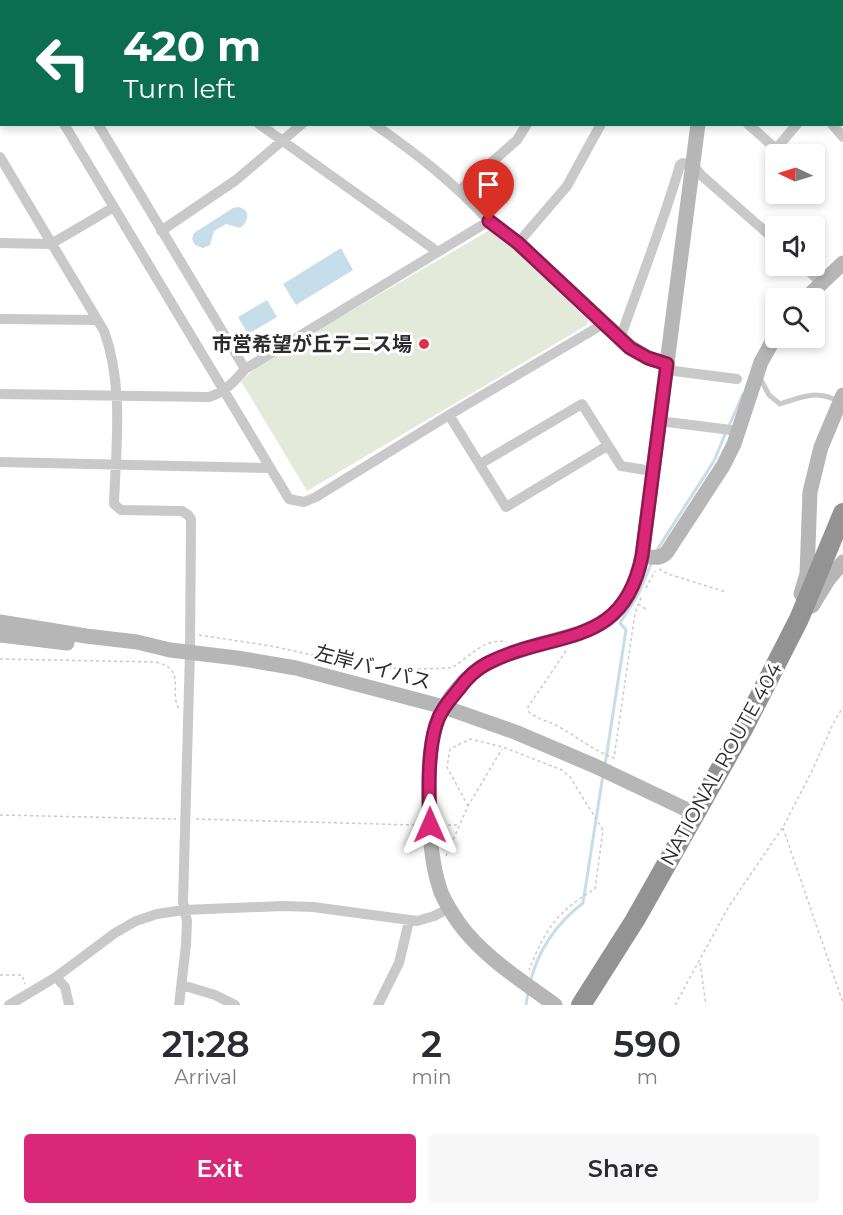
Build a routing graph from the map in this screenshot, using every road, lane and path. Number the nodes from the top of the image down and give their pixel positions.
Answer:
1 (65, 126) edge
2 (99, 126) edge
3 (262, 126) edge
4 (300, 126) edge
5 (377, 126) edge
6 (526, 126) edge
7 (600, 126) edge
8 (698, 126) edge
9 (750, 126) edge
10 (795, 126) edge
11 (283, 141) junction
12 (0, 157) edge
13 (694, 166) junction
14 (4, 172) edge
15 (460, 190) junction
16 (114, 207) junction
17 (489, 221) junction
18 (162, 231) junction
19 (765, 231) edge
20 (0, 243) edge
21 (518, 243) junction
22 (51, 244) junction
23 (438, 252) junction
24 (843, 263) edge
25 (814, 276) edge
26 (822, 283) junction
27 (817, 288) edge
28 (0, 319) edge
29 (97, 320) junction
30 (604, 323) junction
31 (620, 339) junction
32 (770, 348) edge
33 (666, 367) junction
34 (245, 369) junction
35 (757, 374) junction
36 (737, 380) dead end
37 (223, 390) junction
38 (0, 394) edge
39 (116, 395) junction
40 (842, 401) edge
41 (449, 415) junction
42 (659, 421) junction
43 (739, 431) junction
44 (607, 446) junction
45 (0, 462) edge
46 (480, 464) junction
47 (115, 465) junction
48 (268, 468) junction
49 (652, 471) junction
50 (843, 513) edge
51 (642, 556) junction
52 (843, 562) edge
53 (726, 592) dead end
54 (0, 622) edge
55 (194, 634) dead end
56 (0, 635) edge
57 (566, 638) junction
58 (163, 649) junction
59 (517, 651) junction
60 (190, 652) junction
61 (0, 659) edge
62 (768, 681) junction
63 (444, 707) junction
64 (843, 707) edge
65 (187, 716) junction
66 (503, 747) junction
67 (468, 806) junction
68 (696, 814) junction
69 (0, 815) edge
70 (185, 819) junction
71 (430, 825) junction
72 (460, 825) junction
73 (783, 827) junction
74 (446, 857) dead end
75 (450, 908) junction
76 (184, 910) junction
77 (409, 921) junction
78 (700, 962) junction
79 (0, 975) edge
80 (56, 977) junction
81 (524, 982) junction
82 (182, 985) junction
83 (30, 994) junction
84 (843, 1003) edge
85 (9, 1005) edge
86 (69, 1005) edge
87 (178, 1005) edge
88 (234, 1005) edge
89 (378, 1005) edge
90 (555, 1005) edge
91 (581, 1005) edge
92 (675, 1005) edge
93 (706, 1005) edge

1 - 16 street
2 - 18 street
3 - 11 street
4 - 11 street
5 - 15 street
6 - 15 street
7 - 21 street
8 - 13 street
9 - 10 street
11 - 18 street
11 - 23 street
12 - 14 street
13 - 19 street
13 - 31 street
13 - 33 street
14 - 22 street
15 - 17 street
16 - 22 street
16 - 37 street
17 - 21 street
17 - 23 street
18 - 34 street
20 - 22 street
21 - 30 street
22 - 29 street
23 - 34 street
24 - 26 street
25 - 26 street
26 - 27 street
28 - 29 street
29 - 39 street
30 - 31 street
30 - 41 street
31 - 33 street
32 - 35 street
33 - 36 street
33 - 42 street
34 - 37 street
35 - 40 lane
35 - 43 street
37 - 39 street
37 - 48 street
38 - 39 street
39 - 47 street
40 - 62 street
41 - 46 street
41 - 48 street
42 - 43 street
42 - 49 street
43 - 51 street
44 - 46 street
44 - 46 street
44 - 49 street
45 - 47 street
47 - 48 street
47 - 60 street
49 - 51 street
50 - 62 highway, NATIONAL ROUTE 404
51 - 57 street
52 - 62 street
53 - 57 path
54 - 58 street, 左岸バイパス
55 - 59 path
56 - 58 street, 左岸バイパス
57 - 59 street
58 - 60 street, 左岸バイパス
59 - 63 street
60 - 63 street, 左岸バイパス
60 - 65 street
61 - 65 path
62 - 68 highway, NATIONAL ROUTE 404
63 - 68 street, 左岸バイパス
63 - 71 street
64 - 73 path
65 - 70 street
66 - 67 path
66 - 67 path
66 - 81 path
67 - 72 path
68 - 91 highway, NATIONAL ROUTE 404
69 - 70 path
70 - 71 path
70 - 76 street
71 - 72 path
71 - 75 street
72 - 74 path
73 - 78 path
73 - 84 path
75 - 77 street
75 - 81 street
76 - 77 street
76 - 80 street
76 - 82 street
77 - 89 street
78 - 92 path
78 - 93 path
79 - 83 path
80 - 83 street
80 - 86 street
81 - 90 street
82 - 87 street
82 - 88 street
83 - 85 street

